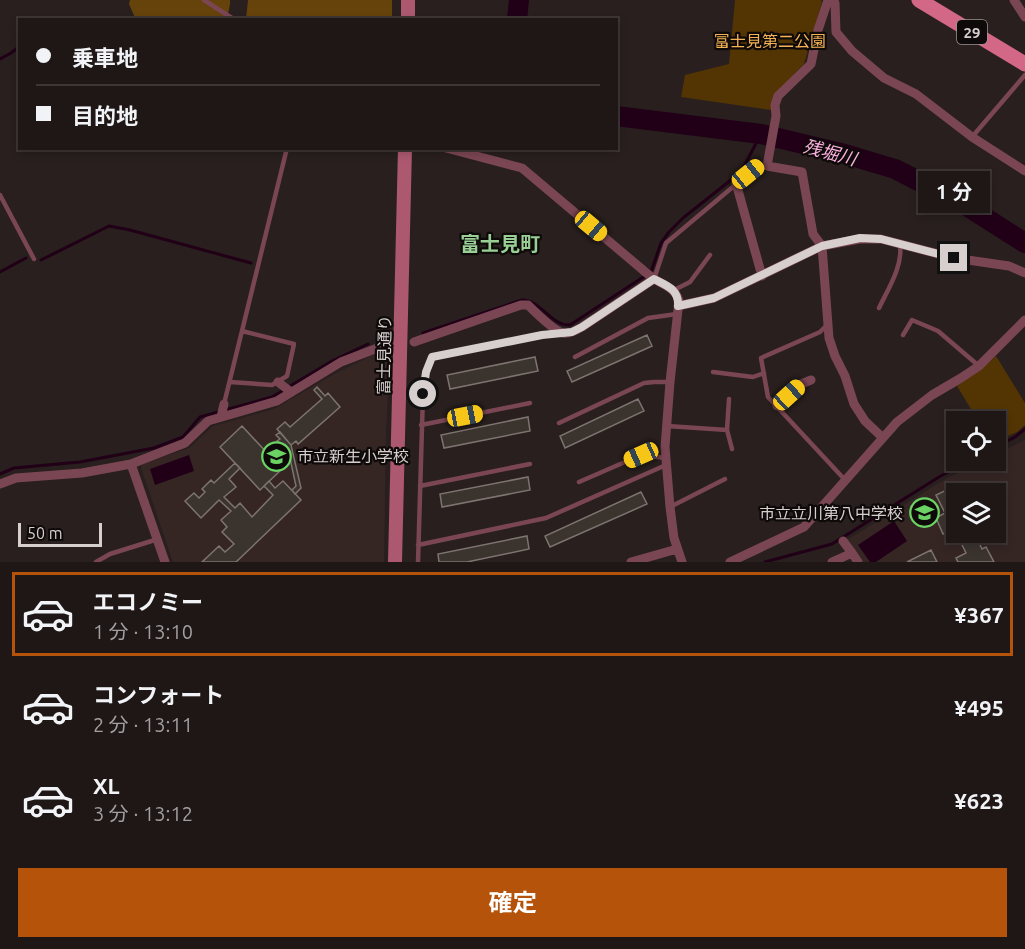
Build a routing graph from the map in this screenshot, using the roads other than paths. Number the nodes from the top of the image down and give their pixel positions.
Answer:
1 (204, 0) edge
2 (828, 0) edge
3 (832, 0) edge
4 (919, 0) edge
5 (1014, 0) edge
6 (1025, 17) edge
7 (232, 18) edge
8 (1025, 64) edge
9 (1025, 75) edge
10 (972, 137) junction
11 (287, 150) edge
12 (405, 150) edge
13 (454, 150) edge
14 (767, 166) junction
15 (1025, 171) edge
16 (736, 183) junction
17 (0, 195) edge
18 (900, 245) junction
19 (822, 246) junction
20 (710, 255) dead end
21 (34, 259) dead end
22 (1025, 273) edge
23 (649, 275) junction
24 (762, 276) junction
25 (674, 290) junction
26 (879, 308) dead end
27 (678, 310) junction
28 (1025, 320) edge
29 (827, 324) junction
30 (242, 331) junction
31 (562, 333) junction
32 (903, 335) dead end
33 (414, 342) dead end
34 (388, 344) dead end
35 (575, 357) dead end
36 (979, 366) junction
37 (713, 372) dead end
38 (764, 373) junction
39 (811, 380) dead end
40 (230, 382) junction
41 (278, 382) junction
42 (670, 382) junction
43 (291, 392) junction
44 (729, 399) dead end
45 (530, 403) dead end
46 (224, 404) joint
47 (777, 406) junction
48 (221, 416) junction
49 (559, 423) dead end
50 (421, 425) junction
51 (667, 426) junction
52 (727, 430) junction
53 (883, 438) junction
54 (732, 448) dead end
55 (666, 461) junction
56 (131, 464) junction
57 (530, 464) dead end
58 (725, 479) dead end
59 (846, 481) junction
60 (579, 482) dead end
61 (0, 484) edge
62 (420, 486) junction
63 (670, 507) junction
64 (158, 539) junction
65 (843, 541) dead end
66 (418, 545) junction
67 (677, 549) junction
68 (852, 553) junction
69 (96, 562) edge
70 (165, 562) edge
71 (395, 562) edge
72 (418, 562) edge
73 (631, 562) edge
74 (682, 562) edge
75 (730, 562) edge
76 (832, 562) edge
77 (858, 562) edge

1 - 7 lane
2 - 14 street
3 - 10 street
4 - 8 main road, 29
5 - 6 street
9 - 10 lane
10 - 15 street
11 - 30 lane
12 - 71 street, 富士見通り
13 - 23 street
14 - 16 lane
14 - 19 street
16 - 23 lane
16 - 24 street
17 - 21 lane
18 - 19 street
18 - 22 street
18 - 26 lane
19 - 24 street
19 - 29 street
20 - 25 lane
23 - 25 street
23 - 31 street
24 - 27 street
25 - 27 street
27 - 35 lane
27 - 42 street
28 - 36 street
29 - 38 lane
29 - 53 street
30 - 40 lane
30 - 41 lane
31 - 33 street
31 - 50 lane
32 - 36 lane
34 - 43 street
36 - 53 street
37 - 38 lane
38 - 47 lane
39 - 47 street
40 - 41 lane
40 - 46 lane
41 - 43 street
42 - 49 lane
42 - 51 street
43 - 48 street
44 - 52 lane
45 - 50 lane
46 - 48 street
47 - 59 lane
48 - 56 street
50 - 62 lane
51 - 52 lane
51 - 55 street
52 - 54 lane
53 - 59 street
55 - 60 lane
55 - 63 street
55 - 66 lane
56 - 61 street
56 - 64 street
57 - 62 lane
58 - 63 lane
59 - 75 street
62 - 66 lane
63 - 67 street
64 - 69 lane
64 - 70 street
65 - 68 street
66 - 72 lane
67 - 73 street
67 - 74 street
68 - 76 street
68 - 77 street

